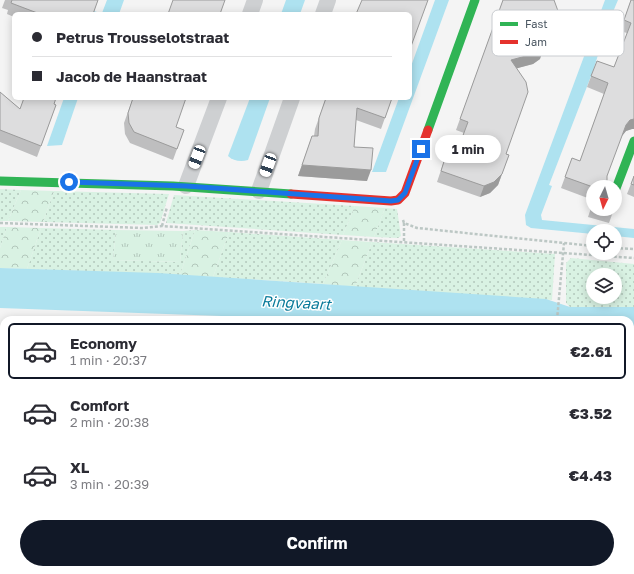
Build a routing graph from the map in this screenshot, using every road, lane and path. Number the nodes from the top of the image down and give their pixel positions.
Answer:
1 (255, 0) edge
2 (328, 0) edge
3 (475, 0) edge
4 (251, 12) edge
5 (324, 12) edge
6 (218, 100) edge
7 (291, 100) edge
8 (634, 141) edge
9 (619, 180) edge
10 (0, 181) edge
11 (186, 186) junction
12 (259, 191) junction
13 (398, 200) junction
14 (0, 223) edge
15 (404, 224) junction
16 (404, 242) junction
17 (564, 243) junction
18 (586, 245) edge
19 (622, 248) edge
20 (634, 249) edge
21 (563, 253) junction
22 (634, 258) edge
23 (557, 316) edge

1 - 4 street
2 - 5 street
3 - 13 street
6 - 11 street
7 - 12 street
8 - 9 street
10 - 11 street
11 - 12 street
12 - 13 street
13 - 15 path
14 - 16 path
15 - 16 path
15 - 17 path
16 - 21 path
17 - 18 path
17 - 21 path
19 - 20 path
21 - 22 path
21 - 23 path

